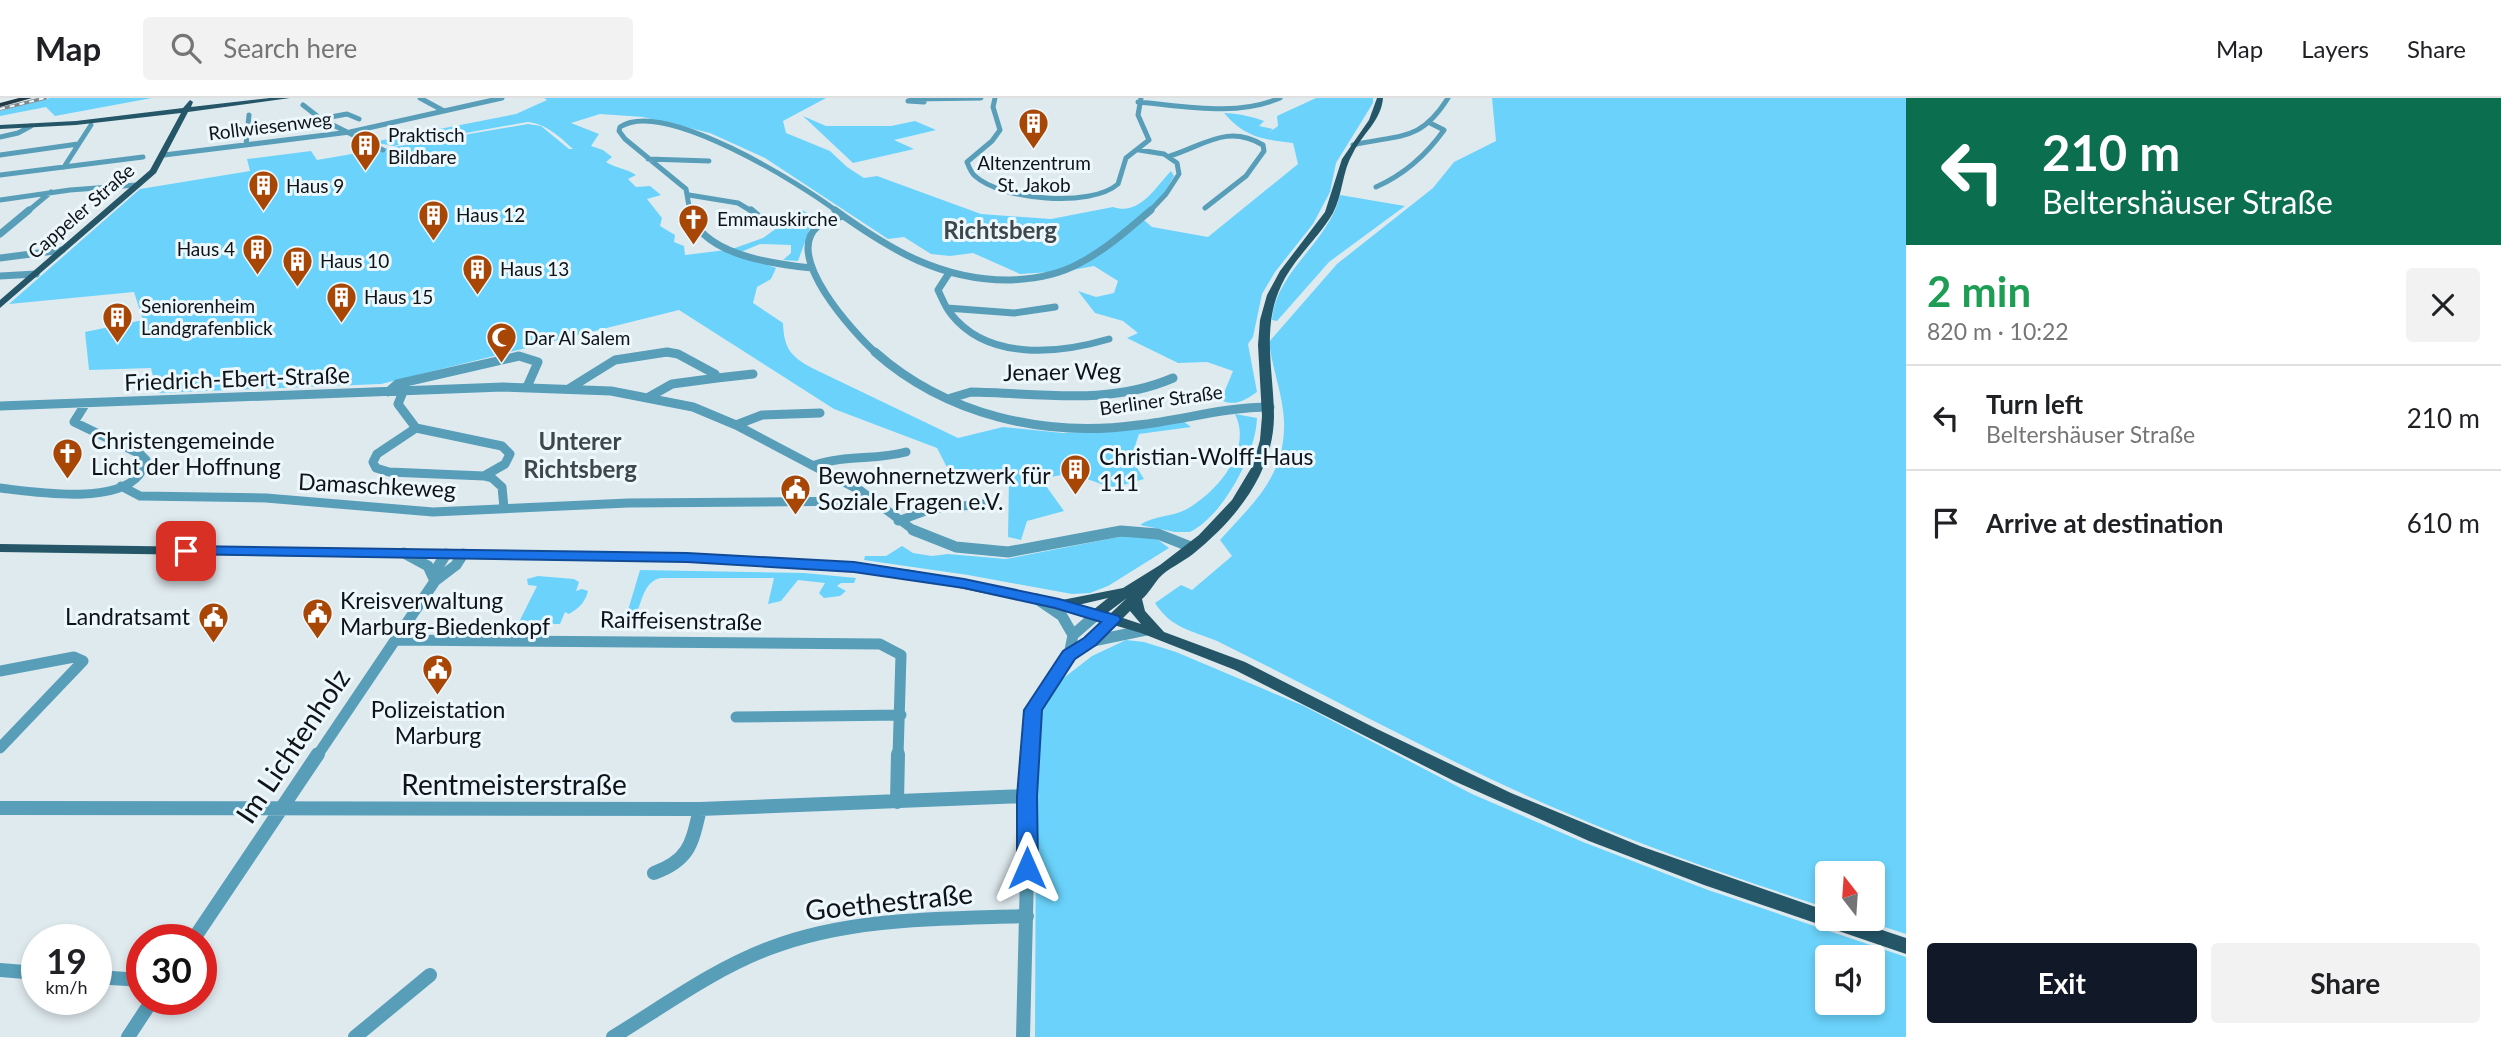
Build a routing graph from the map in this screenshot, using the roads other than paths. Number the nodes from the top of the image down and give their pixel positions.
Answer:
1 (19, 98) edge
2 (28, 98) edge
3 (194, 98) edge
4 (287, 98) edge
5 (420, 98) edge
6 (502, 98) edge
7 (981, 98) edge
8 (995, 98) edge
9 (1280, 98) edge
10 (1380, 98) edge
11 (1448, 98) edge
12 (923, 100) dead end
13 (1139, 100) edge
14 (0, 104) edge
15 (303, 105) dead end
16 (186, 108) junction
17 (444, 111) junction
18 (249, 115) dead end
19 (320, 119) junction
20 (359, 119) dead end
21 (1430, 123) junction
22 (91, 125) dead end
23 (31, 126) junction
24 (0, 127) edge
25 (350, 132) junction
26 (0, 137) edge
27 (1399, 138) junction
28 (1358, 139) junction
29 (78, 144) junction
30 (246, 145) junction
31 (383, 150) dead end
32 (1139, 150) junction
33 (0, 155) edge
34 (163, 155) junction
35 (1170, 156) junction
36 (143, 157) dead end
37 (648, 159) junction
38 (709, 161) dead end
39 (64, 167) junction
40 (0, 175) edge
41 (137, 185) junction
42 (1376, 187) dead end
43 (51, 192) junction
44 (688, 195) junction
45 (0, 200) edge
46 (1205, 208) dead end
47 (843, 216) junction
48 (764, 221) dead end
49 (0, 234) edge
50 (62, 250) junction
51 (0, 258) edge
52 (811, 268) junction
53 (949, 273) junction
54 (36, 274) junction
55 (0, 276) edge
56 (0, 305) edge
57 (1055, 307) dead end
58 (947, 308) junction
59 (1110, 339) dead end
60 (753, 374) dead end
61 (717, 378) junction
62 (1173, 378) dead end
63 (527, 387) junction
64 (570, 388) junction
65 (388, 392) junction
66 (403, 392) junction
67 (649, 397) junction
68 (951, 398) junction
69 (86, 403) junction
70 (0, 406) edge
71 (1270, 407) junction
72 (820, 413) dead end
73 (736, 425) junction
74 (416, 428) junction
75 (906, 452) dead end
76 (815, 464) junction
77 (484, 476) junction
78 (121, 486) junction
79 (0, 488) edge
80 (872, 501) junction
81 (994, 503) dead end
82 (504, 508) junction
83 (898, 521) junction
84 (1191, 547) junction
85 (0, 548) edge
86 (404, 553) junction
87 (446, 554) junction
88 (463, 554) junction
89 (434, 577) junction
90 (1131, 594) junction
91 (1034, 598) junction
92 (1059, 604) junction
93 (1096, 615) junction
94 (1113, 620) junction
95 (1146, 630) junction
96 (1073, 635) junction
97 (1163, 636) junction
98 (398, 640) junction
99 (1090, 641) junction
100 (1069, 655) junction
101 (0, 671) edge
102 (901, 715) junction
103 (736, 717) dead end
104 (0, 748) edge
105 (1027, 796) junction
106 (897, 802) junction
107 (0, 808) edge
108 (700, 809) junction
109 (281, 810) junction
110 (654, 873) dead end
111 (1027, 916) junction
112 (204, 924) edge
113 (1906, 946) edge
114 (0, 970) edge
115 (21, 972) edge
116 (430, 975) dead end
117 (142, 1015) edge
118 (128, 1037) edge
119 (355, 1037) edge
120 (613, 1037) edge
121 (1023, 1037) edge

1 - 14 highway
2 - 14 highway
3 - 16 main road, Cappeler Straße
4 - 16 main road
5 - 17 street
6 - 17 street, Rollwiesenweg
7 - 12 street
8 - 32 street
9 - 13 street
10 - 28 main road
11 - 21 street
13 - 32 street
15 - 19 street
16 - 23 main road
16 - 34 main road, Cappeler Straße
17 - 25 street, Rollwiesenweg
18 - 30 street
19 - 20 street
19 - 25 street
21 - 27 street
21 - 42 street
22 - 29 street
23 - 24 main road
23 - 26 street
25 - 30 street, Rollwiesenweg
25 - 31 street
27 - 28 street
27 - 28 street
28 - 71 main road
29 - 33 street
29 - 39 street
30 - 34 street, Rollwiesenweg
32 - 35 street
34 - 41 main road, Cappeler Straße
35 - 46 street
35 - 53 street
36 - 39 street
37 - 38 street
37 - 44 street
37 - 47 street
39 - 40 street
41 - 43 street
41 - 50 main road, Cappeler Straße
43 - 45 street
43 - 49 street
44 - 48 street
44 - 52 street
47 - 52 street
47 - 53 street
50 - 51 street
50 - 54 main road, Cappeler Straße
52 - 68 street, Berliner Straße
53 - 58 street
54 - 55 street
54 - 56 main road, Cappeler Straße
57 - 58 street
58 - 59 street
60 - 61 street
61 - 64 street
61 - 67 street
62 - 68 street, Jenaer Weg
63 - 64 street, Friedrich-Ebert-Straße
63 - 65 street, Friedrich-Ebert-Straße
63 - 66 street, Friedrich-Ebert-Straße
64 - 67 street, Friedrich-Ebert-Straße
65 - 66 street, Friedrich-Ebert-Straße
65 - 69 street, Friedrich-Ebert-Straße
66 - 74 street
67 - 73 street, Friedrich-Ebert-Straße
68 - 71 street, Berliner Straße
69 - 70 street, Friedrich-Ebert-Straße
69 - 78 street
71 - 84 main road
72 - 73 street
73 - 76 street, Friedrich-Ebert-Straße
74 - 77 street
74 - 77 street
75 - 76 street
76 - 80 street, Friedrich-Ebert-Straße
77 - 82 street, Damaschkeweg
78 - 79 street
78 - 82 street, Damaschkeweg
80 - 82 street, Damaschkeweg
80 - 83 street, Friedrich-Ebert-Straße
81 - 83 street
83 - 84 street, Friedrich-Ebert-Straße
84 - 90 main road
85 - 86 main road
86 - 87 main road
86 - 89 street
87 - 88 main road
87 - 89 street, Im Lichtenholz
88 - 89 street, Im Lichtenholz
88 - 91 main road
89 - 98 street, Im Lichtenholz
90 - 92 main road
90 - 93 main road
90 - 94 main road
90 - 97 main road
91 - 92 main road
91 - 96 street
92 - 93 main road
93 - 94 main road
93 - 96 street
94 - 95 main road
94 - 99 street
95 - 97 main road
95 - 99 street
96 - 100 street
97 - 113 main road
98 - 102 street, Raiffeisenstraße
98 - 109 street, Im Lichtenholz
99 - 100 street
100 - 105 street
101 - 104 street
102 - 103 street
102 - 106 street, Raiffeisenstraße
105 - 106 street, Rentmeisterstraße
105 - 111 street
106 - 108 street, Rentmeisterstraße
107 - 109 street, Rentmeisterstraße
108 - 109 street, Rentmeisterstraße
108 - 110 street
109 - 112 street, Im Lichtenholz
111 - 120 street, Goethestraße
111 - 121 street
114 - 115 street
116 - 119 street
117 - 118 street

